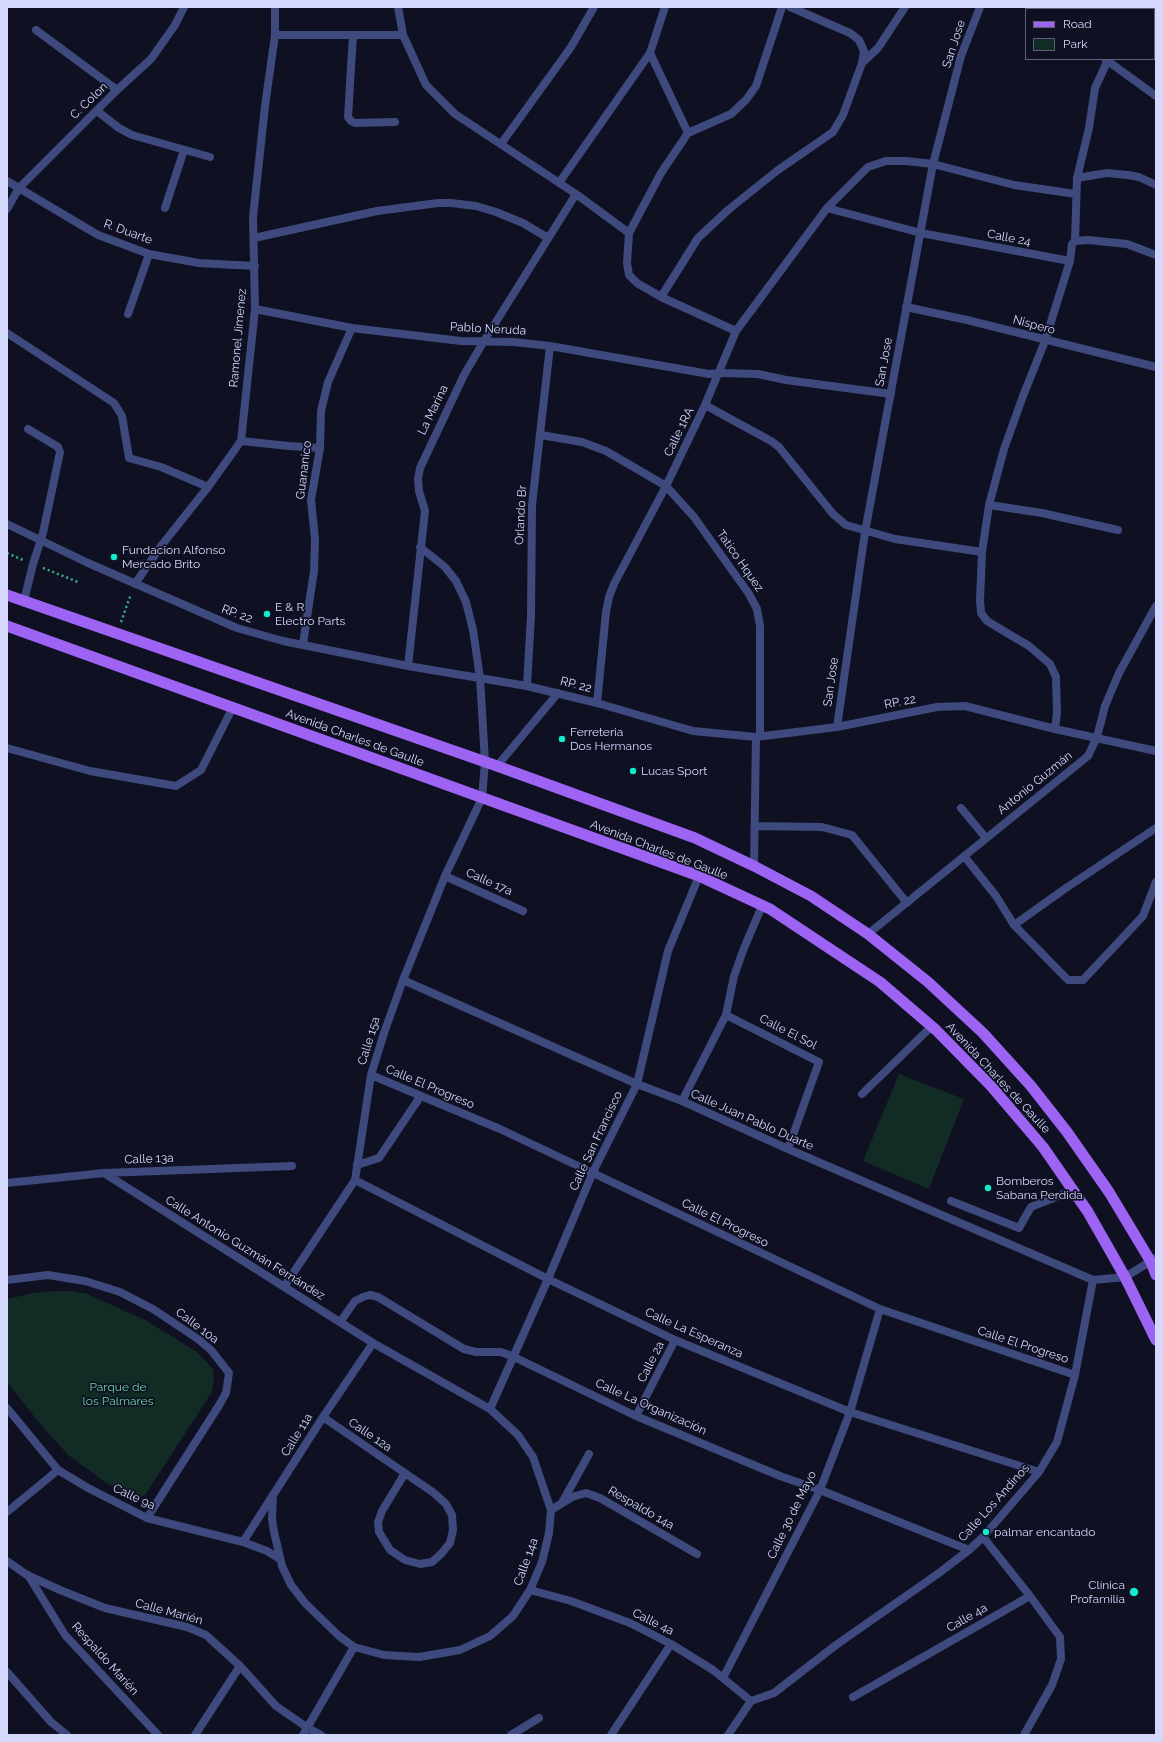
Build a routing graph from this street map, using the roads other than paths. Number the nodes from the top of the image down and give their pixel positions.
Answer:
1 (184, 7) edge
2 (274, 7) edge
3 (398, 7) edge
4 (594, 7) edge
5 (664, 7) edge
6 (782, 7) edge
7 (790, 7) edge
8 (905, 7) edge
9 (980, 7) edge
10 (36, 30) dead end
11 (275, 35) junction
12 (353, 35) junction
13 (403, 35) junction
14 (650, 53) junction
15 (1106, 60) edge
16 (862, 63) junction
17 (117, 90) junction
18 (1156, 96) edge
19 (96, 111) junction
20 (395, 122) dead end
21 (688, 134) junction
22 (501, 144) junction
23 (184, 150) junction
24 (210, 157) dead end
25 (933, 164) junction
26 (1077, 178) junction
27 (7, 181) edge
28 (559, 183) junction
29 (1156, 185) edge
30 (20, 188) junction
31 (576, 194) junction
32 (1076, 194) junction
33 (164, 208) dead end
34 (827, 208) junction
35 (7, 209) edge
36 (629, 233) junction
37 (921, 233) junction
38 (254, 238) junction
39 (548, 238) junction
40 (1075, 241) junction
41 (149, 254) junction
42 (1156, 255) edge
43 (1070, 261) junction
44 (255, 266) junction
45 (661, 297) junction
46 (906, 307) junction
47 (255, 310) junction
48 (128, 314) dead end
49 (352, 328) junction
50 (736, 331) junction
51 (7, 333) edge
52 (484, 341) junction
53 (1045, 341) junction
54 (550, 346) junction
55 (1156, 367) edge
56 (719, 373) junction
57 (891, 394) junction
58 (706, 405) junction
59 (28, 430) dead end
60 (541, 435) junction
61 (241, 441) junction
62 (320, 448) junction
63 (666, 486) junction
64 (208, 487) junction
65 (989, 505) junction
66 (7, 524) edge
67 (1118, 530) dead end
68 (865, 532) junction
69 (40, 540) junction
70 (420, 547) junction
71 (982, 552) junction
72 (135, 584) junction
73 (7, 595) edge
74 (24, 601) junction
75 (1156, 607) edge
76 (7, 626) edge
77 (303, 644) junction
78 (408, 666) junction
79 (480, 678) junction
80 (527, 686) junction
81 (558, 693) junction
82 (597, 703) junction
83 (233, 707) junction
84 (837, 727) junction
85 (1055, 729) junction
86 (758, 736) junction
87 (1097, 737) junction
88 (7, 748) edge
89 (1156, 751) edge
90 (484, 762) junction
91 (497, 766) junction
92 (482, 798) junction
93 (961, 808) dead end
94 (755, 826) junction
95 (1156, 828) edge
96 (986, 838) junction
97 (964, 856) junction
98 (754, 866) junction
99 (445, 876) junction
100 (699, 876) junction
101 (1156, 882) edge
102 (907, 903) junction
103 (762, 906) junction
104 (523, 911) dead end
105 (1014, 925) junction
106 (868, 934) junction
107 (402, 980) junction
108 (726, 1014) junction
109 (932, 1026) junction
110 (371, 1075) junction
111 (637, 1084) junction
112 (862, 1094) dead end
113 (420, 1097) junction
114 (682, 1101) junction
115 (788, 1149) junction
116 (357, 1165) junction
117 (292, 1166) dead end
118 (593, 1172) junction
119 (104, 1173) junction
120 (355, 1180) junction
121 (7, 1183) edge
122 (1073, 1190) junction
123 (951, 1201) dead end
124 (1153, 1260) edge
125 (1156, 1275) edge
126 (1125, 1277) junction
127 (548, 1279) junction
128 (7, 1280) edge
129 (1093, 1280) junction
130 (284, 1287) junction
131 (880, 1309) junction
132 (340, 1322) junction
133 (675, 1340) junction
134 (1156, 1340) edge
135 (373, 1343) junction
136 (514, 1357) junction
137 (1075, 1375) junction
138 (7, 1408) edge
139 (490, 1409) junction
140 (850, 1412) junction
141 (322, 1416) junction
142 (636, 1416) junction
143 (589, 1454) dead end
144 (58, 1470) junction
145 (1039, 1472) junction
146 (405, 1473) junction
147 (820, 1490) junction
148 (273, 1495) junction
149 (563, 1502) junction
150 (551, 1510) junction
151 (7, 1512) edge
152 (147, 1518) junction
153 (983, 1537) junction
154 (243, 1542) junction
155 (969, 1550) junction
156 (696, 1554) dead end
157 (280, 1558) junction
158 (7, 1560) edge
159 (27, 1575) junction
160 (530, 1590) junction
161 (1030, 1596) junction
162 (671, 1644) junction
163 (354, 1647) junction
164 (240, 1666) junction
165 (7, 1672) edge
166 (723, 1678) junction
167 (853, 1697) dead end
168 (751, 1701) junction
169 (539, 1718) dead end
170 (306, 1732) edge
171 (67, 1735) edge
172 (158, 1735) edge
173 (195, 1735) edge
174 (321, 1735) edge
175 (511, 1735) edge
176 (611, 1735) edge
177 (728, 1735) edge
178 (1024, 1735) edge

1 - 17 street, C. Colon
2 - 11 street, Ramonel Jimenez
3 - 13 street
4 - 22 street
5 - 14 street
6 - 21 street
7 - 16 street
8 - 16 street
9 - 25 street, San Jose
10 - 17 street
11 - 12 street
11 - 38 street, Ramonel Jimenez
12 - 13 street
12 - 20 street
13 - 22 street
14 - 21 street
14 - 28 street
15 - 18 street
15 - 26 street
16 - 45 street
17 - 19 street, C. Colon
19 - 23 street
19 - 30 street, C. Colon
21 - 36 street
22 - 28 street
23 - 24 street
23 - 33 street
25 - 32 street, Calle 1RA
25 - 34 street, Calle 1RA
25 - 37 street, San Jose
26 - 29 street
26 - 32 street
27 - 30 street, R. Duarte
28 - 31 street
30 - 35 street, C. Colon
30 - 41 street, R. Duarte
31 - 36 street
31 - 39 street, La Marina
32 - 40 street
34 - 37 street, Calle 24
34 - 50 street, Calle 1RA
36 - 45 street
37 - 43 street, Calle 24
37 - 46 street, San Jose
38 - 39 street
38 - 44 street, Ramonel Jimenez
39 - 52 street, La Marina
40 - 42 street
40 - 43 street
41 - 44 street, R. Duarte
41 - 48 street
43 - 53 street
44 - 47 street, Ramonel Jimenez
45 - 50 street
46 - 53 street, Nispero
46 - 57 street, San Jose
47 - 49 street, Pablo Neruda
47 - 61 street, Ramonel Jimenez
49 - 52 street, Pablo Neruda
49 - 62 street, Guananico
50 - 56 street, Calle 1RA
51 - 64 street
52 - 54 street, Pablo Neruda
52 - 70 street, La Marina
53 - 55 street, Nispero
53 - 65 street
54 - 56 street, Pablo Neruda
54 - 60 street, Orlando Br
56 - 57 street, Pablo Neruda
56 - 58 street, Calle 1RA
57 - 68 street, San Jose
58 - 63 street, Calle 1RA
58 - 68 street
59 - 69 street
60 - 63 street, Tatico Hquez
60 - 80 street, Orlando Br
61 - 62 street
61 - 64 street, Ramonel Jimenez
62 - 77 street, Guananico
63 - 82 street, Calle 1RA
63 - 86 street, Tatico Hquez
64 - 72 street, Ramonel Jimenez
65 - 67 street
65 - 71 street
66 - 69 street, RP. 22
68 - 71 street
68 - 84 street, San Jose
69 - 72 street, RP. 22
69 - 74 street
70 - 78 street, La Marina
70 - 79 street
71 - 85 street
72 - 77 street, RP. 22
73 - 74 main road, Avenida Charles de Gaulle
74 - 90 main road, Avenida Charles de Gaulle
75 - 87 street, Antonio Guzmán
76 - 83 main road, Avenida Charles de Gaulle
77 - 78 street, RP. 22
78 - 79 street, RP. 22
79 - 80 street, RP. 22
79 - 90 street
80 - 81 street, RP. 22
81 - 82 street, RP. 22
81 - 91 street
82 - 86 street, RP. 22
83 - 88 street
83 - 92 main road, Avenida Charles de Gaulle
84 - 85 street, RP. 22
84 - 86 street, RP. 22
85 - 87 street, RP. 22
86 - 94 street, Tatico Hquez
87 - 89 street, RP. 22
87 - 96 street, Antonio Guzmán
90 - 91 main road, Avenida Charles de Gaulle
90 - 92 street
91 - 98 main road, Avenida Charles de Gaulle
92 - 99 street, Calle 15a
92 - 100 main road, Avenida Charles de Gaulle
93 - 96 street
94 - 98 street, Tatico Hquez
94 - 102 street
95 - 105 street
96 - 97 street, Antonio Guzmán
97 - 102 street, Antonio Guzmán
97 - 105 street
98 - 106 main road, Avenida Charles de Gaulle
99 - 104 street, Calle 17a
99 - 107 street, Calle 15a
100 - 103 main road, Avenida Charles de Gaulle
100 - 111 street, Calle San Francisco
101 - 105 street
102 - 106 street, Antonio Guzmán
103 - 108 street
103 - 109 main road, Avenida Charles de Gaulle
106 - 124 main road, Avenida Charles de Gaulle
107 - 110 street, Calle 15a
107 - 111 street, Calle Juan Pablo Duarte
108 - 114 street
108 - 115 street, Calle El Sol
109 - 112 street
109 - 122 main road, Avenida Charles de Gaulle
110 - 113 street, Calle El Progreso
110 - 116 street, Calle 15a
111 - 114 street, Calle Juan Pablo Duarte
111 - 118 street, Calle San Francisco
113 - 116 street
113 - 118 street, Calle El Progreso
114 - 115 street, Calle Juan Pablo Duarte
115 - 129 street, Calle Juan Pablo Duarte
116 - 120 street, Calle 15a
117 - 119 street, Calle 13a
118 - 127 street, Calle San Francisco
118 - 131 street, Calle El Progreso
119 - 121 street, Calle 13a
119 - 130 street, Calle Antonio Guzmán Fernández
120 - 127 street, Calle La Esperanza
120 - 130 street, Calle 15a
122 - 123 street
122 - 126 main road, Avenida Charles de Gaulle
124 - 125 main road, Avenida Charles de Gaulle
124 - 126 street
126 - 129 street
126 - 134 main road, Avenida Charles de Gaulle
127 - 133 street, Calle La Esperanza
127 - 136 street, Calle San Francisco
128 - 152 street, Calle 10a
129 - 137 street, Calle Los Andinos
130 - 132 street, Calle Antonio Guzmán Fernández
131 - 137 street, Calle El Progreso
131 - 140 street, Calle 30 de Mayo
132 - 135 street, Calle Antonio Guzmán Fernández
132 - 136 street, Calle La Organización
133 - 140 street, Calle La Esperanza
133 - 142 street, Calle 2a
135 - 139 street, Calle 14a
135 - 141 street, Calle 11a
136 - 139 street, Calle San Francisco
136 - 142 street, Calle La Organización
137 - 145 street, Calle Los Andinos
138 - 144 street, Calle 9a
139 - 150 street, Calle 14a
140 - 145 street, Calle La Esperanza
140 - 147 street, Calle 30 de Mayo
141 - 146 street, Calle 12a
141 - 148 street, Calle 11a
142 - 147 street, Calle La Organización
143 - 149 street
144 - 151 street
144 - 152 street, Calle 9a
145 - 153 street, Calle Los Andinos
146 - 146 street, Calle 12a
147 - 155 street, Calle La Organización
147 - 166 street, Calle 30 de Mayo
148 - 154 street, Calle 11a
148 - 157 street, Calle 14a
149 - 150 street, Respaldo 14a
149 - 156 street, Respaldo 14a
150 - 160 street, Calle 14a
152 - 154 street, Calle 9a
153 - 155 street, Calle Los Andinos
153 - 161 street
154 - 157 street, Calle 9a
155 - 168 street, Calle Los Andinos
157 - 163 street, Calle 14a
158 - 159 street, Calle Marién
159 - 164 street, Calle Marién
159 - 172 street, Respaldo Marién
160 - 162 street, Calle 4a
160 - 163 street, Calle 14a
161 - 167 street, Calle 4a
161 - 178 street
162 - 166 street, Calle 4a
162 - 176 street
163 - 170 street
164 - 170 street, Calle Marién
164 - 173 street
165 - 171 street
166 - 168 street, Calle 4a
168 - 177 street
169 - 175 street
170 - 174 street, Calle Marién

